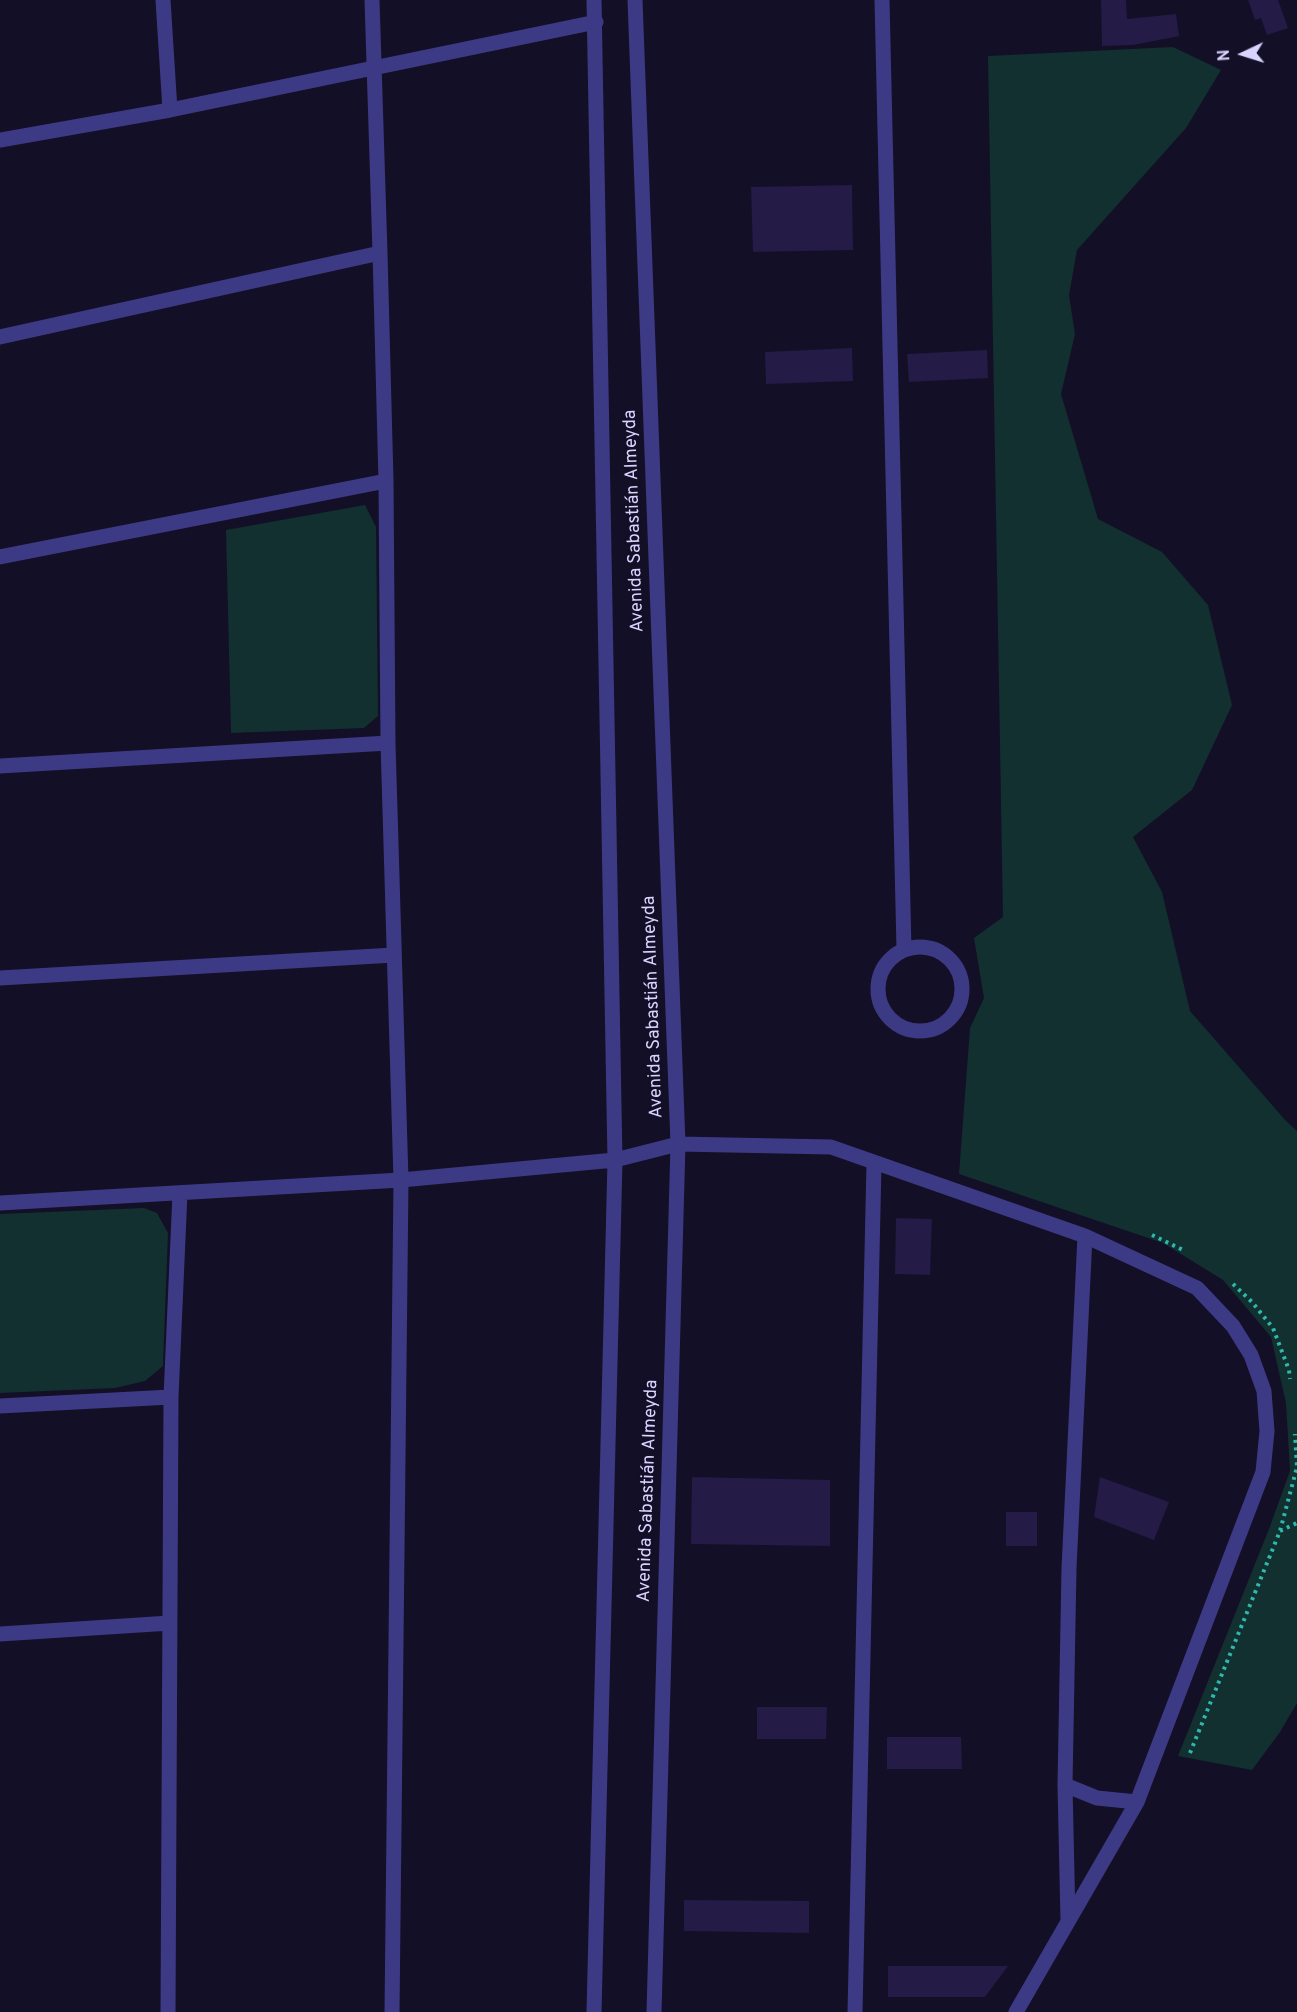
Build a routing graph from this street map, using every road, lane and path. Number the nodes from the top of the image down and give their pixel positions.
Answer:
1 (163, 0) edge
2 (372, 0) edge
3 (594, 0) edge
4 (635, 0) edge
5 (882, 0) edge
6 (596, 22) junction
7 (375, 68) junction
8 (170, 110) junction
9 (0, 140) edge
10 (380, 253) junction
11 (0, 337) edge
12 (386, 482) junction
13 (0, 557) edge
14 (388, 743) junction
15 (0, 766) edge
16 (904, 949) junction
17 (394, 955) junction
18 (0, 978) edge
19 (678, 1144) junction
20 (615, 1160) junction
21 (874, 1164) junction
22 (401, 1180) junction
23 (180, 1193) junction
24 (0, 1203) edge
25 (1147, 1234) dead end
26 (1085, 1236) junction
27 (1185, 1251) dead end
28 (1231, 1283) dead end
29 (1290, 1381) dead end
30 (171, 1397) junction
31 (0, 1406) edge
32 (1295, 1426) dead end
33 (1297, 1523) edge
34 (1280, 1531) junction
35 (170, 1623) junction
36 (0, 1634) edge
37 (1190, 1752) dead end
38 (1065, 1785) junction
39 (1137, 1802) junction
40 (1068, 1921) junction
41 (168, 2012) edge
42 (392, 2012) edge
43 (594, 2012) edge
44 (654, 2012) edge
45 (855, 2012) edge
46 (1016, 2012) edge

1 - 8 street
2 - 7 street
3 - 6 street, Avenida Sabastián Almeyda
4 - 19 street, Avenida Sabastián Almeyda
5 - 16 street
6 - 7 street
6 - 20 street, Avenida Sabastián Almeyda
7 - 8 street
7 - 10 street
8 - 9 street
10 - 11 street
10 - 12 street
12 - 13 street
12 - 14 street
14 - 15 street
14 - 17 street
16 - 16 street
17 - 18 street
17 - 22 street
19 - 20 street
19 - 21 street
19 - 44 street, Avenida Sabastián Almeyda
20 - 22 street
20 - 43 street, Avenida Sabastián Almeyda
21 - 26 street
21 - 45 street
22 - 23 street
22 - 42 street
23 - 24 street
23 - 30 street
25 - 27 path
26 - 38 street
26 - 39 street
28 - 29 path
30 - 31 street
30 - 35 street
32 - 34 path
33 - 34 path
34 - 37 path
35 - 36 street
35 - 41 street
38 - 39 street
38 - 40 street
39 - 40 street
40 - 46 street

